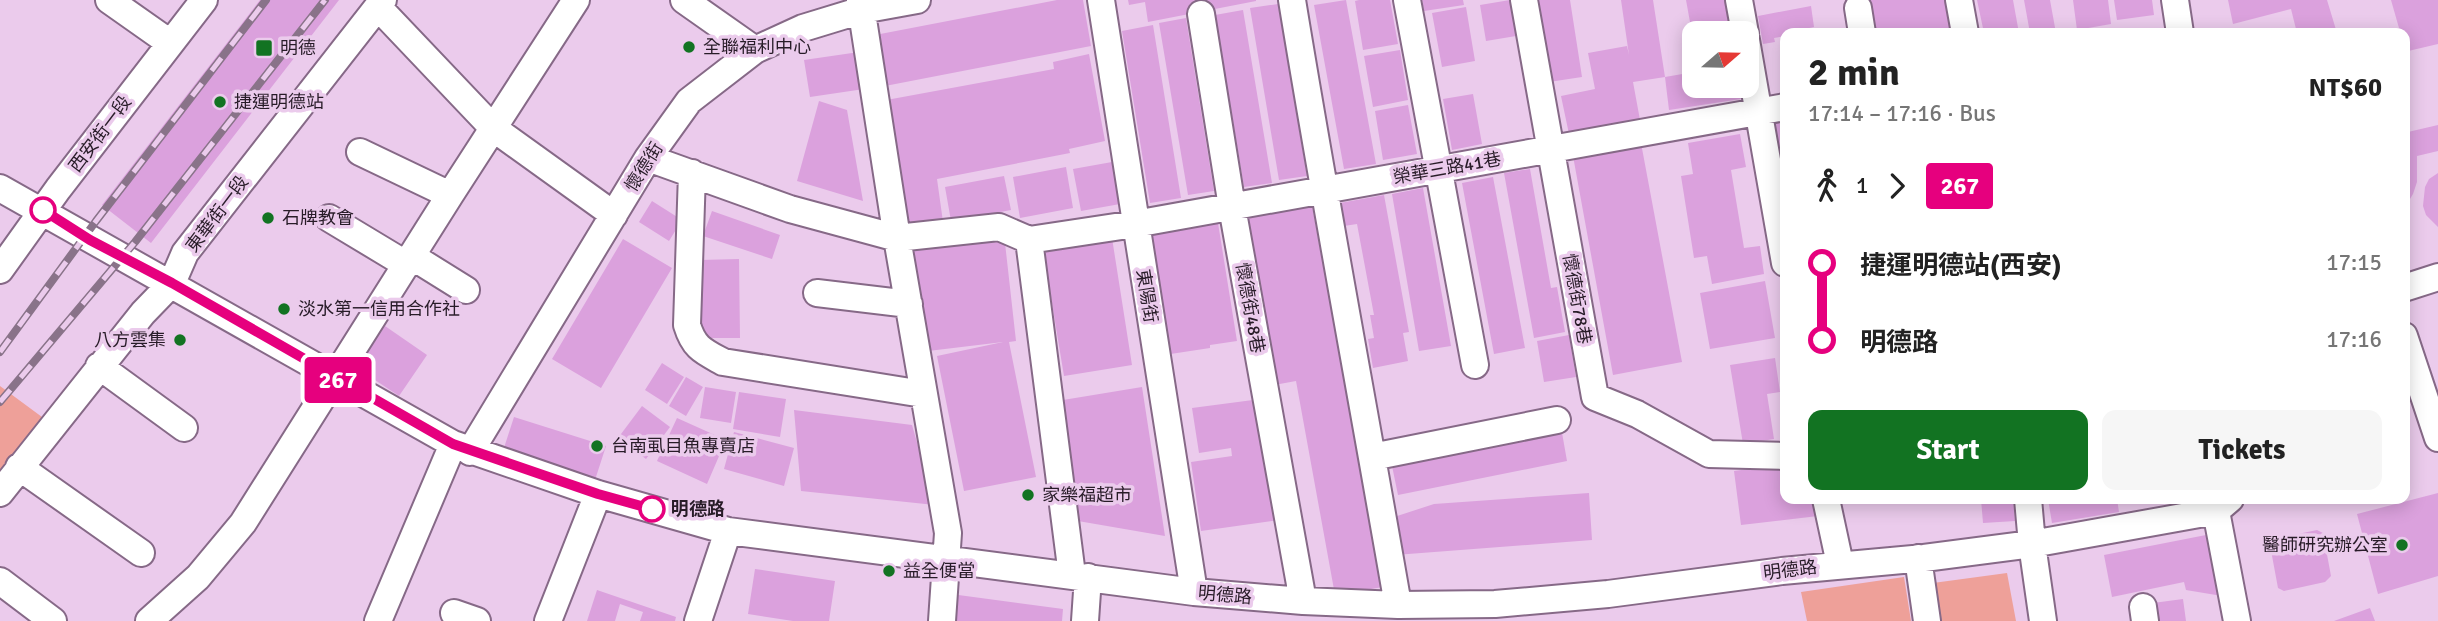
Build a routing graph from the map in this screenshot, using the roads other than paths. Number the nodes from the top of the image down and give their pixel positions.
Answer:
1 (109, 0) edge
2 (204, 0) edge
3 (576, 0) edge
4 (684, 0) edge
5 (917, 0) edge
6 (1101, 0) edge
7 (1292, 0) edge
8 (1407, 0) edge
9 (1524, 0) edge
10 (1740, 0) edge
11 (1959, 0) edge
12 (2175, 0) edge
13 (380, 3) edge
14 (861, 5) edge
15 (1201, 14) dead end
16 (1743, 21) edge
17 (1964, 28) edge
18 (2179, 28) edge
19 (170, 43) junction
20 (755, 50) junction
21 (1757, 98) edge
22 (1780, 108) edge
23 (1759, 111) junction
24 (493, 128) junction
25 (1551, 150) junction
26 (360, 152) dead end
27 (648, 158) junction
28 (1438, 169) junction
29 (692, 173) junction
30 (0, 188) edge
31 (1323, 190) junction
32 (450, 195) junction
33 (1232, 207) junction
34 (43, 210) junction
35 (614, 215) junction
36 (329, 218) dead end
37 (1135, 224) junction
38 (1780, 234) edge
39 (897, 238) junction
40 (1029, 240) junction
41 (410, 261) junction
42 (0, 270) edge
43 (2438, 277) edge
44 (172, 283) junction
45 (2410, 286) edge
46 (466, 290) dead end
47 (817, 293) dead end
48 (909, 304) junction
49 (1475, 365) dead end
50 (99, 366) junction
51 (2410, 368) edge
52 (335, 378) junction
53 (923, 394) junction
54 (2417, 405) edge
55 (1557, 420) dead end
56 (184, 428) dead end
57 (2438, 438) edge
58 (462, 448) junction
59 (1780, 456) edge
60 (1372, 457) junction
61 (19, 467) junction
62 (0, 493) edge
63 (598, 494) junction
64 (1827, 504) edge
65 (2028, 504) edge
66 (2223, 505) edge
67 (728, 531) junction
68 (2032, 544) junction
69 (142, 553) dead end
70 (1918, 558) junction
71 (947, 559) junction
72 (1840, 564) junction
73 (1080, 576) junction
74 (0, 581) edge
75 (1194, 592) junction
76 (1303, 601) junction
77 (1398, 605) junction
78 (53, 621) edge
79 (149, 621) edge
80 (378, 621) edge
81 (548, 621) edge
82 (698, 621) edge
83 (942, 621) edge
84 (1086, 621) edge
85 (1927, 621) edge
86 (2043, 621) edge
87 (2237, 621) edge

1 - 19 street
2 - 19 street, 西安街一段
3 - 24 street
4 - 20 street
5 - 14 street, 懷德街
6 - 37 street, 東陽街
7 - 31 street
8 - 28 street
9 - 25 street, 懷德街78巷
10 - 16 street
11 - 17 street
12 - 18 street
13 - 24 street
13 - 44 street, 東華街一段
14 - 20 street, 懷德街
14 - 39 street
15 - 33 street, 懷德街48巷
19 - 34 street, 西安街一段
20 - 27 street, 懷德街
21 - 23 street
22 - 23 street, 榮華三路41巷
23 - 25 street, 榮華三路41巷
23 - 38 street
24 - 32 street
24 - 35 street
25 - 28 street, 榮華三路41巷
25 - 59 street, 懷德街78巷
26 - 32 street
27 - 29 street
27 - 35 street, 懷德街
28 - 31 street, 榮華三路41巷
28 - 49 street
29 - 39 street
29 - 53 street
30 - 34 street, 明德路
31 - 33 street, 榮華三路41巷
31 - 60 street
32 - 41 street
33 - 37 street, 榮華三路41巷
33 - 76 street, 懷德街48巷
34 - 42 street, 西安街一段
34 - 44 street, 明德路
35 - 58 street, 懷德街
36 - 41 street
37 - 40 street, 榮華三路41巷
37 - 75 street, 東陽街
39 - 40 street
39 - 48 street
40 - 73 street
41 - 46 street
41 - 52 street
43 - 45 street
44 - 50 street, 東華街一段
44 - 52 street, 明德路
47 - 48 street
48 - 53 street
50 - 56 street
50 - 61 street, 東華街一段
51 - 54 street
52 - 58 street, 明德路
52 - 79 street
53 - 71 street
54 - 57 street
55 - 60 street
58 - 63 street, 明德路
58 - 80 street, 懷德街
60 - 77 street
61 - 62 street, 東華街一段
61 - 69 street
63 - 67 street, 明德路
63 - 81 street
64 - 72 street
65 - 68 street
66 - 68 street, 明德路
66 - 87 street
67 - 71 street, 明德路
67 - 82 street
68 - 70 street, 明德路
68 - 86 street
70 - 72 street, 明德路
70 - 85 street
71 - 73 street, 明德路
71 - 83 street
72 - 77 street, 明德路
73 - 75 street, 明德路
73 - 84 street
74 - 78 street
75 - 76 street, 明德路
76 - 77 street, 明德路

